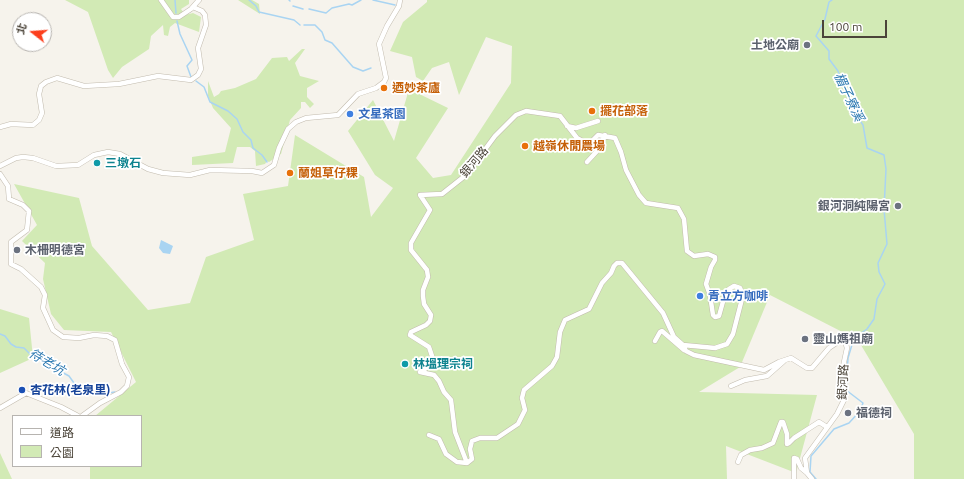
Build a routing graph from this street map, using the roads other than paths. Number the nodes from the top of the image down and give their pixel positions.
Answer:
1 (161, 0) edge
2 (199, 0) edge
3 (400, 0) edge
4 (193, 7) junction
5 (598, 121) dead end
6 (567, 126) junction
7 (0, 127) edge
8 (605, 135) junction
9 (587, 162) dead end
10 (0, 166) edge
11 (0, 174) edge
12 (655, 341) dead end
13 (683, 344) junction
14 (686, 351) junction
15 (785, 360) junction
16 (731, 386) dead end
17 (0, 408) edge
18 (76, 415) edge
19 (83, 415) edge
20 (827, 427) junction
21 (429, 435) dead end
22 (738, 462) dead end
23 (467, 463) junction
24 (806, 473) junction
25 (794, 479) edge
26 (812, 479) edge

1 - 4 street
2 - 4 street
3 - 10 street
4 - 7 street
5 - 6 street
6 - 8 street, 銀河路
6 - 23 street, 銀河路
8 - 9 street
8 - 13 street
11 - 19 street
12 - 14 street
13 - 14 street
13 - 23 street
14 - 15 street
15 - 16 street
15 - 20 street, 銀河路
17 - 18 street
20 - 22 street
20 - 24 street, 銀河路
21 - 23 street
24 - 25 street
24 - 26 street

